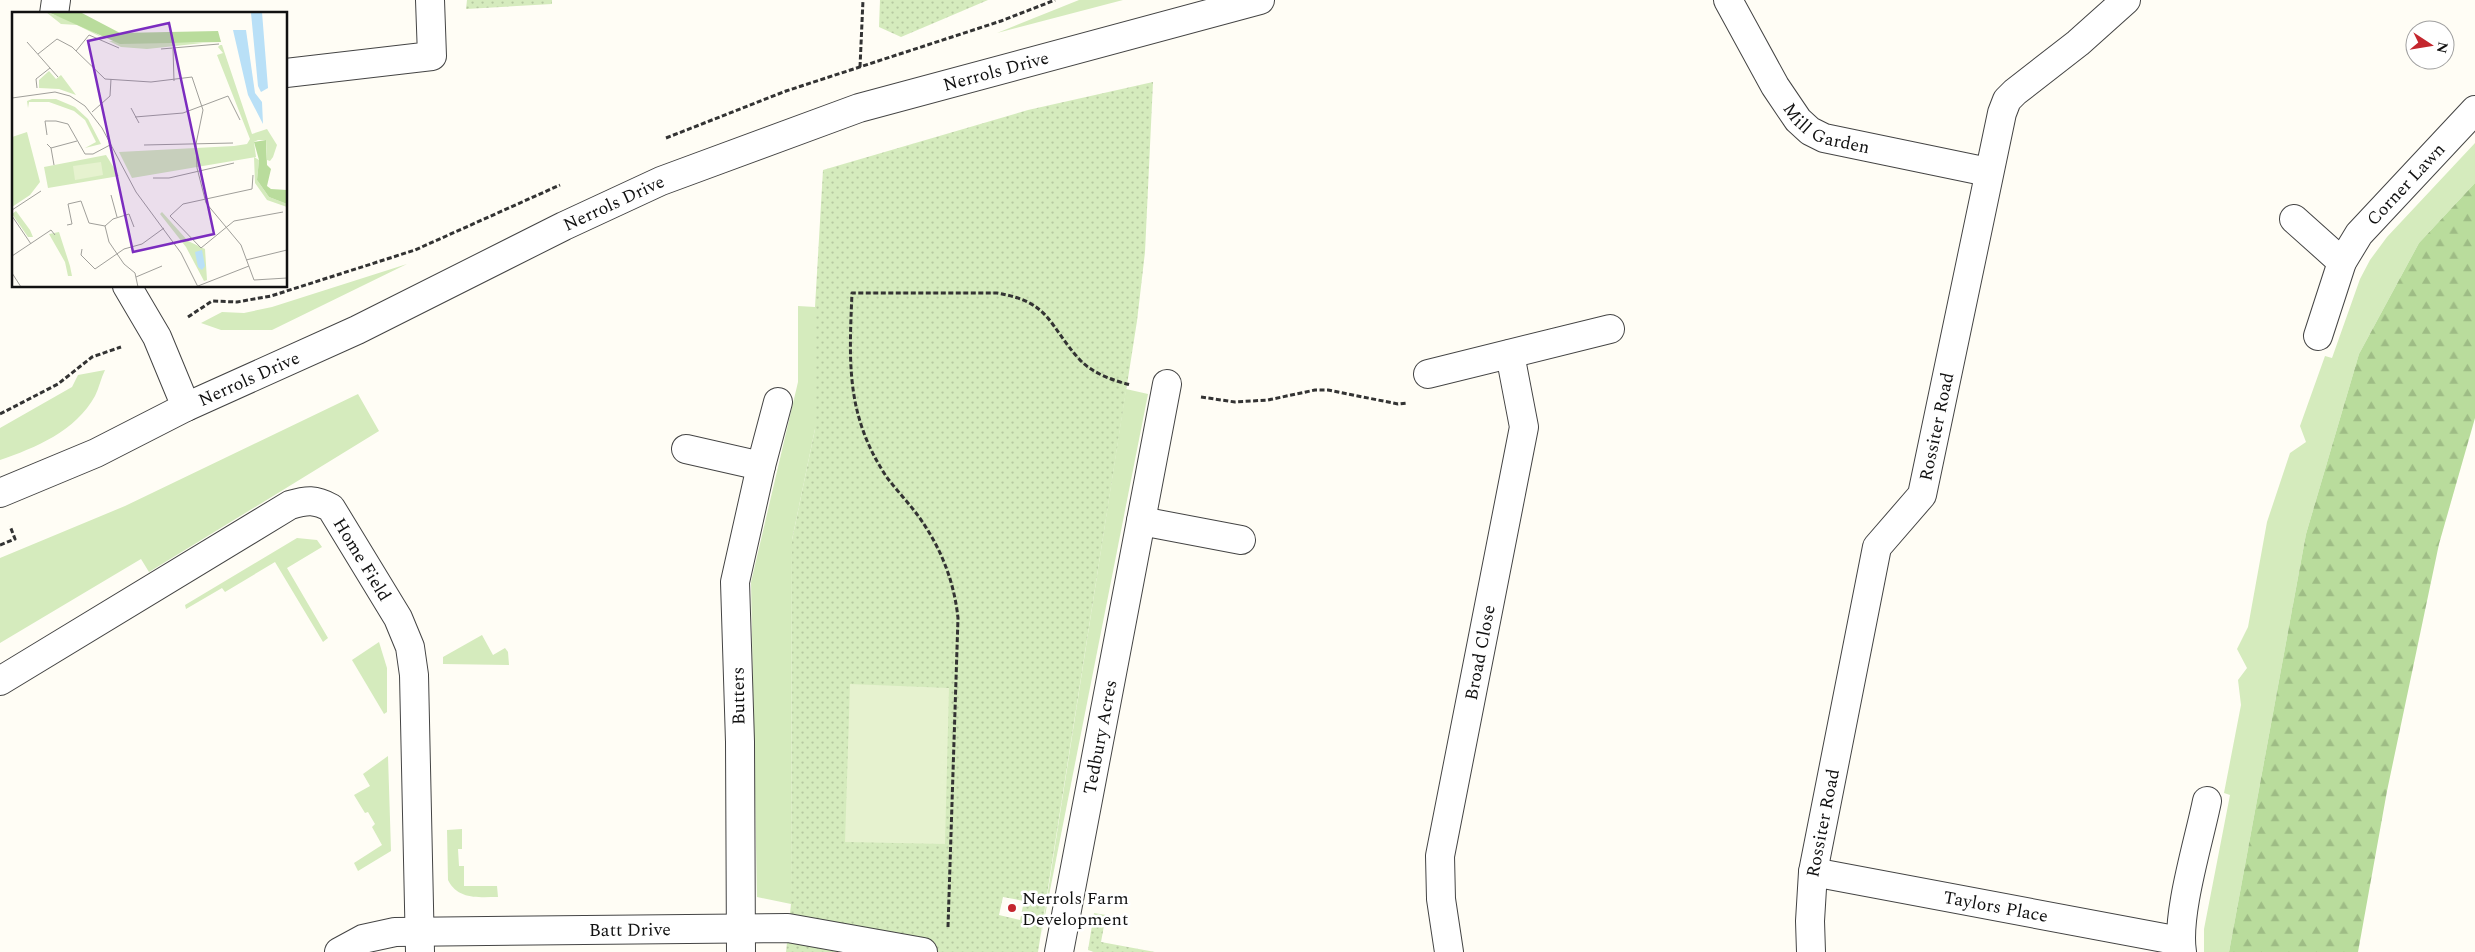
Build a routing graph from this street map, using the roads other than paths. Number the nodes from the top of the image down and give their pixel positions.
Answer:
1 (430, 0) edge
2 (1728, 0) edge
3 (2126, 0) edge
4 (1250, 1) edge
5 (288, 73) edge
6 (2475, 110) edge
7 (1988, 172) junction
8 (2294, 219) dead end
9 (2342, 262) junction
10 (128, 288) edge
11 (1610, 329) dead end
12 (2318, 336) dead end
13 (1510, 354) junction
14 (1428, 374) dead end
15 (1167, 384) dead end
16 (778, 402) dead end
17 (186, 407) junction
18 (686, 449) dead end
19 (761, 466) junction
20 (0, 493) edge
21 (1141, 521) junction
22 (1241, 540) dead end
23 (0, 681) edge
24 (2207, 801) dead end
25 (1813, 872) junction
26 (741, 940) edge
27 (420, 942) edge
28 (2181, 946) edge
29 (339, 952) edge
30 (923, 952) edge
31 (1059, 952) edge
32 (1449, 952) edge
33 (1811, 952) edge

1 - 5 street
2 - 7 street, Mill Garden
3 - 7 street, Rossiter Road
4 - 17 street, Nerrols Drive
6 - 9 street, Corner Lawn
7 - 25 street, Rossiter Road
8 - 9 street
9 - 12 street, Corner Lawn
10 - 17 street
11 - 13 street
13 - 14 street
13 - 32 street, Broad Close
15 - 21 street, Tedbury Acres
16 - 19 street, Butters
17 - 20 street, Nerrols Drive
18 - 19 street
19 - 26 street, Butters
21 - 22 street
21 - 31 street, Tedbury Acres
23 - 27 street, Home Field
24 - 28 street, Taylors Place
25 - 28 street, Taylors Place
25 - 33 street, Rossiter Road
26 - 27 street, Batt Drive
26 - 30 street, Batt Drive
27 - 29 street, Batt Drive

